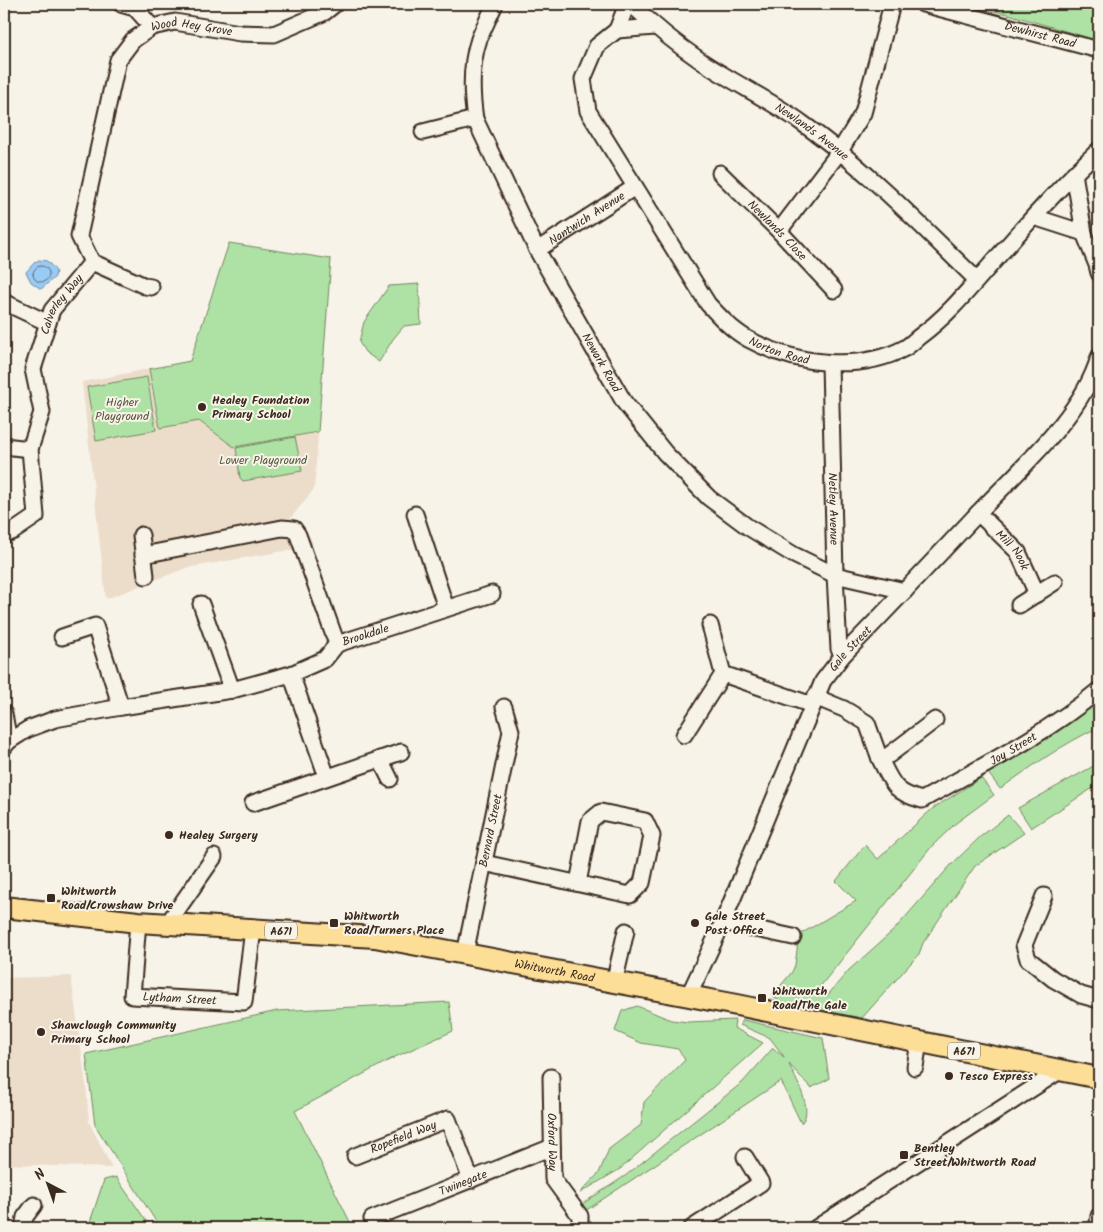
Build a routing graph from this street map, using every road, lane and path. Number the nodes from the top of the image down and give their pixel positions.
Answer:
1 (121, 4) edge
2 (335, 4) edge
3 (495, 4) edge
4 (629, 4) edge
5 (892, 4) edge
6 (923, 4) edge
7 (655, 26) junction
8 (152, 27) junction
9 (617, 30) junction
10 (1099, 50) edge
11 (475, 119) junction
12 (422, 132) dead end
13 (1099, 150) edge
14 (840, 151) junction
15 (720, 173) dead end
16 (1074, 173) junction
17 (635, 187) junction
18 (1034, 216) junction
19 (780, 232) junction
20 (1084, 234) junction
21 (537, 250) junction
22 (92, 262) junction
23 (1099, 273) edge
24 (977, 280) junction
25 (151, 287) dead end
26 (834, 290) dead end
27 (4, 302) edge
28 (48, 323) junction
29 (1099, 357) edge
30 (830, 363) junction
31 (4, 446) edge
32 (30, 449) junction
33 (978, 513) junction
34 (414, 514) dead end
35 (4, 535) edge
36 (141, 535) dead end
37 (143, 555) junction
38 (835, 575) junction
39 (146, 576) dead end
40 (1056, 582) dead end
41 (905, 591) junction
42 (492, 594) dead end
43 (1037, 594) junction
44 (202, 604) dead end
45 (1019, 605) dead end
46 (446, 608) junction
47 (710, 625) dead end
48 (62, 637) dead end
49 (337, 644) junction
50 (843, 655) junction
51 (291, 674) junction
52 (723, 674) junction
53 (232, 690) junction
54 (1099, 690) edge
55 (814, 701) junction
56 (122, 707) junction
57 (504, 707) dead end
58 (4, 714) edge
59 (935, 720) dead end
60 (684, 736) dead end
61 (6, 744) edge
62 (401, 752) dead end
63 (380, 759) junction
64 (880, 759) junction
65 (327, 777) junction
66 (390, 779) dead end
67 (253, 803) dead end
68 (214, 857) dead end
69 (484, 863) junction
70 (578, 883) junction
71 (1044, 896) dead end
72 (4, 906) edge
73 (138, 922) junction
74 (722, 922) junction
75 (168, 923) junction
76 (253, 929) junction
77 (626, 931) dead end
78 (793, 937) dead end
79 (465, 954) junction
80 (614, 983) junction
81 (688, 997) junction
82 (1099, 1000) edge
83 (919, 1042) junction
84 (915, 1067) dead end
85 (1061, 1070) junction
86 (551, 1077) dead end
87 (1099, 1078) edge
88 (552, 1147) junction
89 (355, 1156) dead end
90 (745, 1157) dead end
91 (470, 1180) junction
92 (1099, 1216) edge
93 (372, 1219) dead end
94 (580, 1228) edge
95 (692, 1228) edge
96 (816, 1228) edge
97 (1097, 1228) edge

1 - 8 street
2 - 8 street, Wood Hey Grove
3 - 11 street, Newark Road
4 - 7 street, Newlands Avenue
4 - 9 street
5 - 14 street
6 - 10 street, Dewhirst Road
7 - 9 street
7 - 14 street, Newlands Avenue
8 - 22 street, Wood Hey Grove
9 - 17 street, Norton Road
11 - 12 street
11 - 21 street, Newark Road
13 - 16 street, Norton Road
14 - 19 street
14 - 24 street, Newlands Avenue
15 - 19 street, Newlands Close
16 - 18 street, Norton Road
16 - 20 street
17 - 21 street, Nantwich Avenue
17 - 30 street, Norton Road
18 - 20 street
18 - 24 street, Norton Road
19 - 26 street, Newlands Close
20 - 23 street
21 - 38 street, Newark Road
22 - 25 street
22 - 28 street, Calverley Way
24 - 30 street, Norton Road
27 - 28 street
28 - 32 street, Calverley Way
29 - 33 street, Gale Street
30 - 38 street, Netley Avenue
31 - 32 street
32 - 35 street
33 - 41 street, Gale Street
33 - 43 street, Mill Nook
34 - 46 street
36 - 37 street
37 - 39 street
37 - 49 street
38 - 41 street, Newark Road
38 - 50 street, Netley Avenue
40 - 43 street
41 - 50 street, Gale Street
42 - 46 street, Brookdale
43 - 45 street
44 - 53 street
46 - 49 street, Brookdale
47 - 52 street
48 - 56 street
49 - 51 street, Brookdale
50 - 55 street, Gale Street
51 - 53 street, Brookdale
51 - 65 street
52 - 55 street
52 - 60 street
53 - 56 street, Brookdale
54 - 64 street, Joy Street
55 - 64 street
55 - 74 street, Gale Street
56 - 61 street, Brookdale
57 - 69 street, Bernard Street
58 - 61 street
59 - 64 street
62 - 63 street
63 - 65 street
63 - 66 street
65 - 67 street
68 - 75 street
69 - 70 street
69 - 79 street, Bernard Street
70 - 70 street
71 - 82 street
72 - 73 main road, Whitworth Road / A671
73 - 75 main road, Whitworth Road / A671
73 - 76 street, Lytham Street
74 - 78 street
74 - 81 street, Gale Street
75 - 76 main road, Whitworth Road / A671
76 - 79 main road, Whitworth Road / A671
77 - 80 street
79 - 80 main road, Whitworth Road / A671
80 - 81 main road, Whitworth Road / A671
81 - 83 main road, Whitworth Road / A671
83 - 84 street
83 - 85 main road, Whitworth Road / A671
85 - 87 main road, Whitworth Road / A671
85 - 96 street
86 - 88 street, Oxford Way
88 - 91 street, Twinegate
88 - 94 street, Oxford Way
89 - 91 street, Ropefield Way
90 - 95 street
91 - 93 street, Twinegate
92 - 97 street

